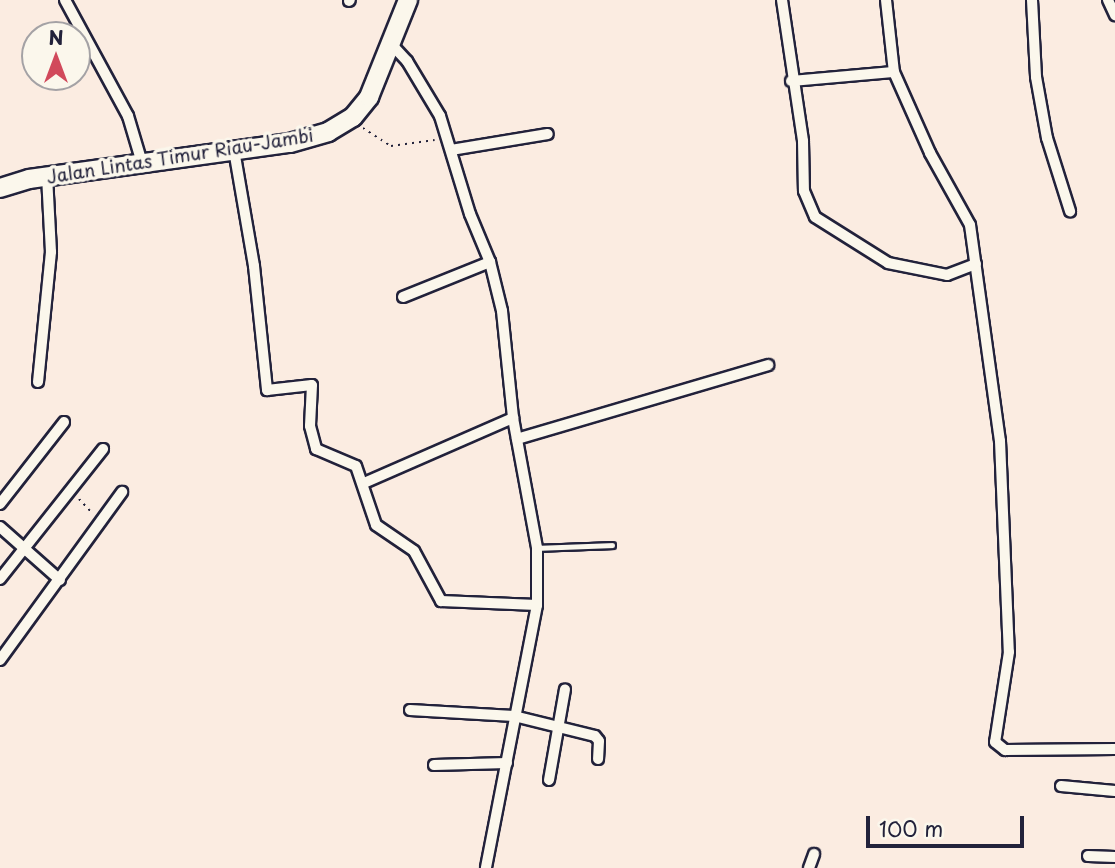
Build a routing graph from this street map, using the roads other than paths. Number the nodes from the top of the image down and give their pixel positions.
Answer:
1 (65, 0) edge
2 (408, 0) edge
3 (782, 0) edge
4 (886, 0) edge
5 (1032, 0) edge
6 (1108, 0) edge
7 (1115, 15) edge
8 (393, 46) junction
9 (894, 72) junction
10 (791, 81) junction
11 (548, 134) dead end
12 (234, 150) junction
13 (451, 150) junction
14 (142, 163) junction
15 (47, 176) junction
16 (2, 184) edge
17 (1070, 212) dead end
18 (490, 262) junction
19 (976, 264) junction
20 (404, 298) dead end
21 (768, 365) dead end
22 (38, 382) dead end
23 (513, 418) junction
24 (64, 422) dead end
25 (517, 439) junction
26 (103, 449) dead end
27 (364, 483) junction
28 (122, 492) dead end
29 (0, 504) edge
30 (0, 527) edge
31 (612, 544) dead end
32 (25, 548) junction
33 (537, 548) junction
34 (0, 579) edge
35 (61, 580) junction
36 (537, 606) junction
37 (0, 660) edge
38 (565, 689) dead end
39 (410, 710) dead end
40 (514, 716) junction
41 (558, 727) junction
42 (1115, 750) edge
43 (598, 759) dead end
44 (507, 763) junction
45 (434, 765) dead end
46 (549, 780) dead end
47 (1061, 786) dead end
48 (1115, 791) edge
49 (814, 853) dead end
50 (1088, 856) dead end
51 (1115, 857) edge
52 (486, 868) edge
53 (809, 868) edge

1 - 14 street
2 - 8 highway, Jalan Lintas Timur Riau-Jambi
3 - 10 street
4 - 9 street
5 - 17 street
6 - 7 street
8 - 12 highway, Jalan Lintas Timur Riau-Jambi
8 - 13 street
9 - 10 street
9 - 19 street
10 - 19 street
11 - 13 street
12 - 14 highway, Jalan Lintas Timur Riau-Jambi
12 - 27 street
13 - 18 street
14 - 15 highway, Jalan Lintas Timur Riau-Jambi
15 - 16 highway, Jalan Lintas Timur Riau-Jambi
15 - 22 street
18 - 20 street
18 - 23 street
19 - 42 street
21 - 25 street
23 - 25 street
23 - 27 street
24 - 29 street
25 - 33 street
26 - 32 street
27 - 36 street
28 - 35 street
30 - 32 street
31 - 33 lane
32 - 34 street
32 - 35 street
33 - 36 street
35 - 37 street
36 - 40 street
38 - 41 street
39 - 40 street
40 - 41 street
40 - 44 street
41 - 43 street
41 - 46 street
44 - 45 street
44 - 52 street
47 - 48 street
49 - 53 street
50 - 51 street

